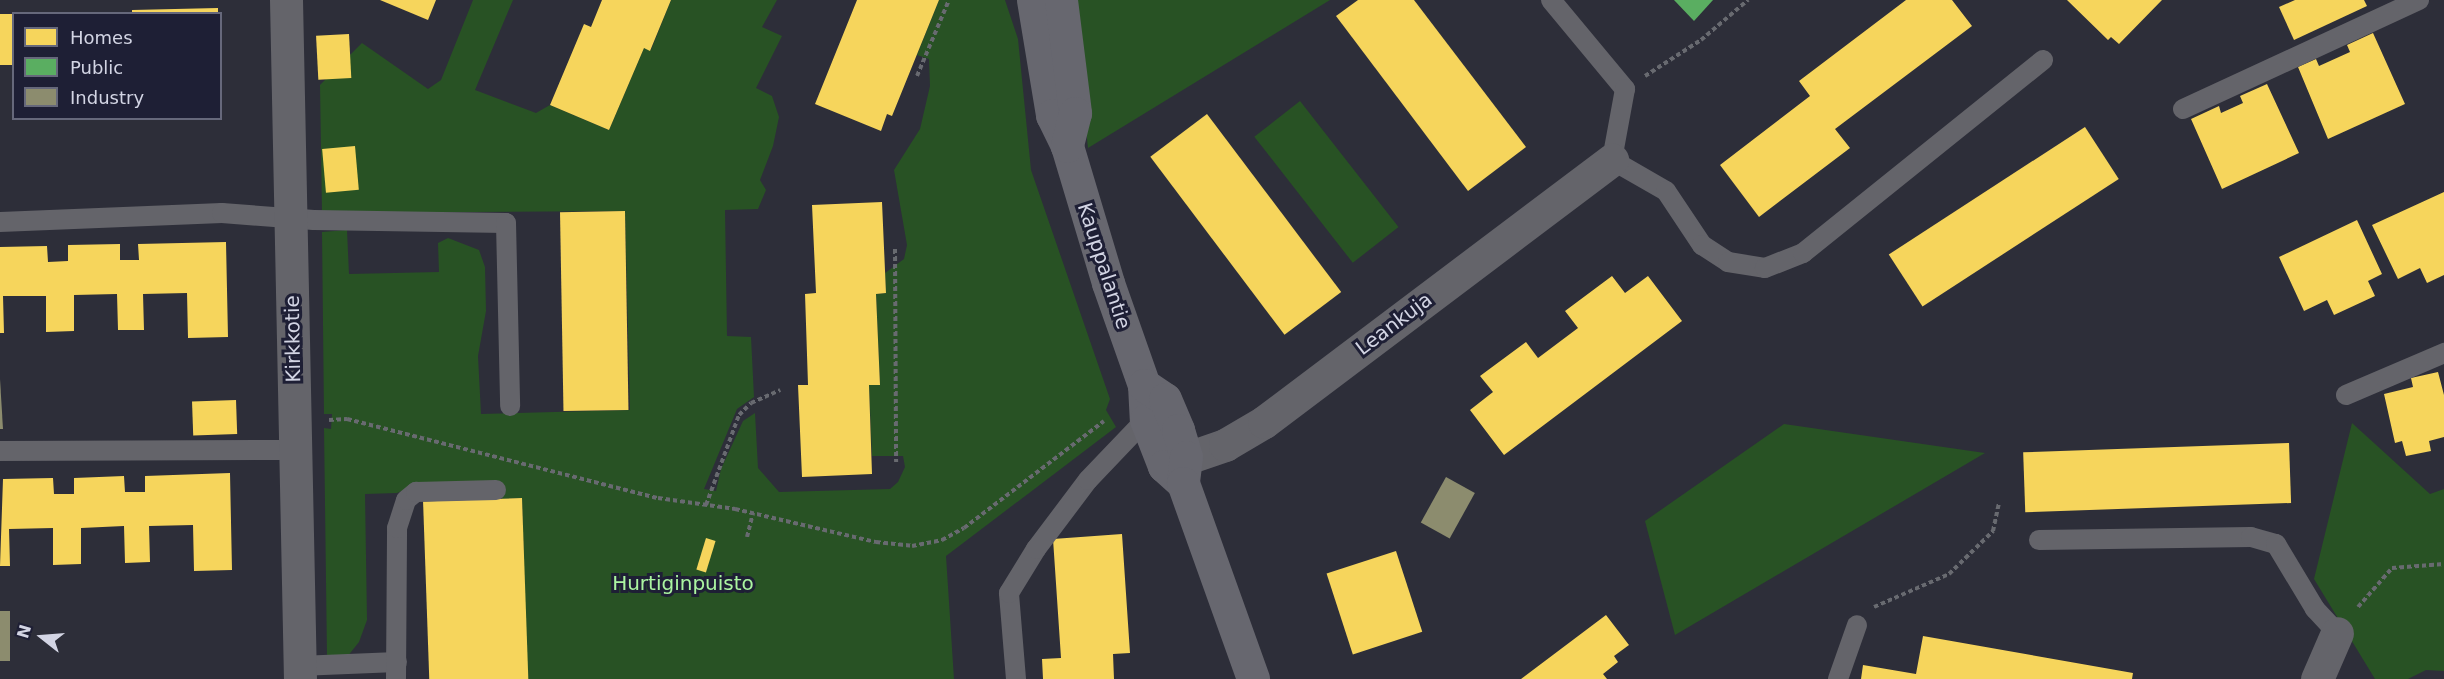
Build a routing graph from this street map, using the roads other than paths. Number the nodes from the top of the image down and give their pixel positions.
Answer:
1 (285, 0) edge
2 (1034, 0) edge
3 (1061, 0) edge
4 (1551, 0) edge
5 (2419, 0) edge
6 (2043, 60) dead end
7 (2183, 109) dead end
8 (1067, 146) junction
9 (1612, 160) junction
10 (290, 219) junction
11 (0, 222) edge
12 (2444, 352) edge
13 (2346, 395) dead end
14 (1152, 401) junction
15 (510, 406) dead end
16 (295, 437) junction
17 (0, 451) edge
18 (1178, 469) junction
19 (496, 490) dead end
20 (2039, 540) dead end
21 (1857, 625) road end
22 (2337, 633) joint
23 (397, 670) edge
24 (300, 673) edge
25 (1016, 679) edge
26 (1253, 679) edge
27 (1838, 679) edge
28 (2317, 679) edge

1 - 10 street, Kirkkotie
2 - 8 street, Kauppalantie
3 - 8 street
4 - 9 lane
5 - 7 lane
6 - 9 lane
8 - 14 street, Kauppalantie
9 - 18 street, Leankuja
10 - 11 lane
10 - 15 lane
10 - 16 street, Kirkkotie
12 - 13 lane
14 - 18 street, Kauppalantie
14 - 25 lane
16 - 17 lane
16 - 24 street, Kirkkotie
18 - 26 street, Kauppalantie
19 - 23 lane
20 - 22 lane
21 - 27 lane
22 - 28 street
23 - 24 lane

